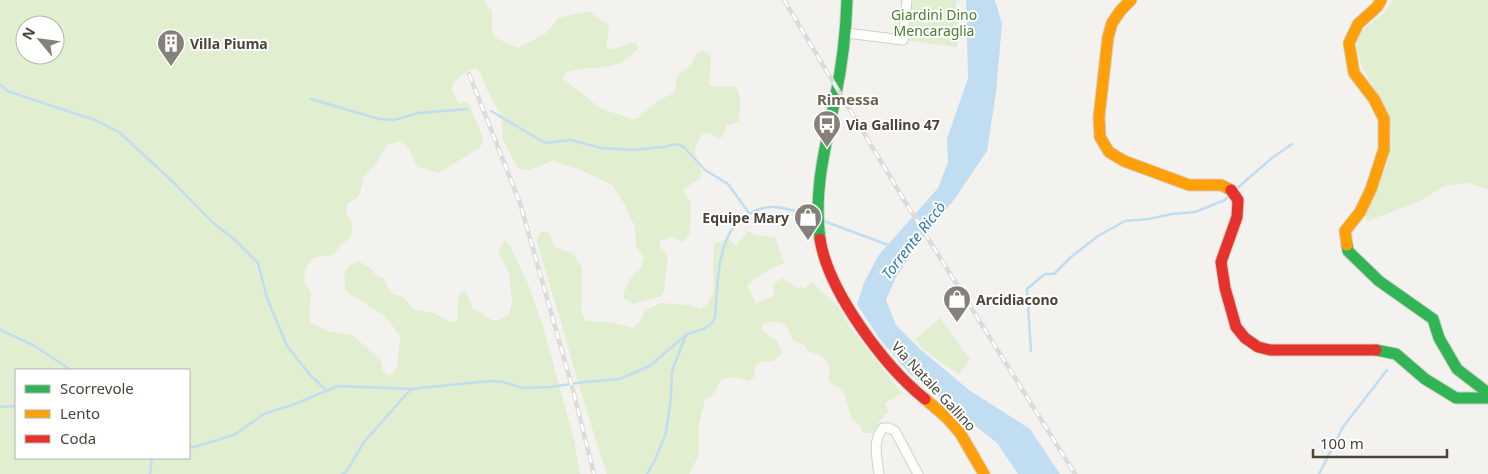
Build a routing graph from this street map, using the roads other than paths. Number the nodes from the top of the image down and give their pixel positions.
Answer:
1 (847, 0) edge
2 (907, 0) edge
3 (1131, 0) edge
4 (1381, 0) edge
5 (846, 33) junction
6 (1488, 393) edge
7 (1488, 398) edge
8 (879, 474) edge
9 (918, 474) edge
10 (984, 474) edge

1 - 5 street, Via Natale Gallino
2 - 5 street
3 - 7 street
4 - 6 street
5 - 10 street, Via Natale Gallino
8 - 9 street

